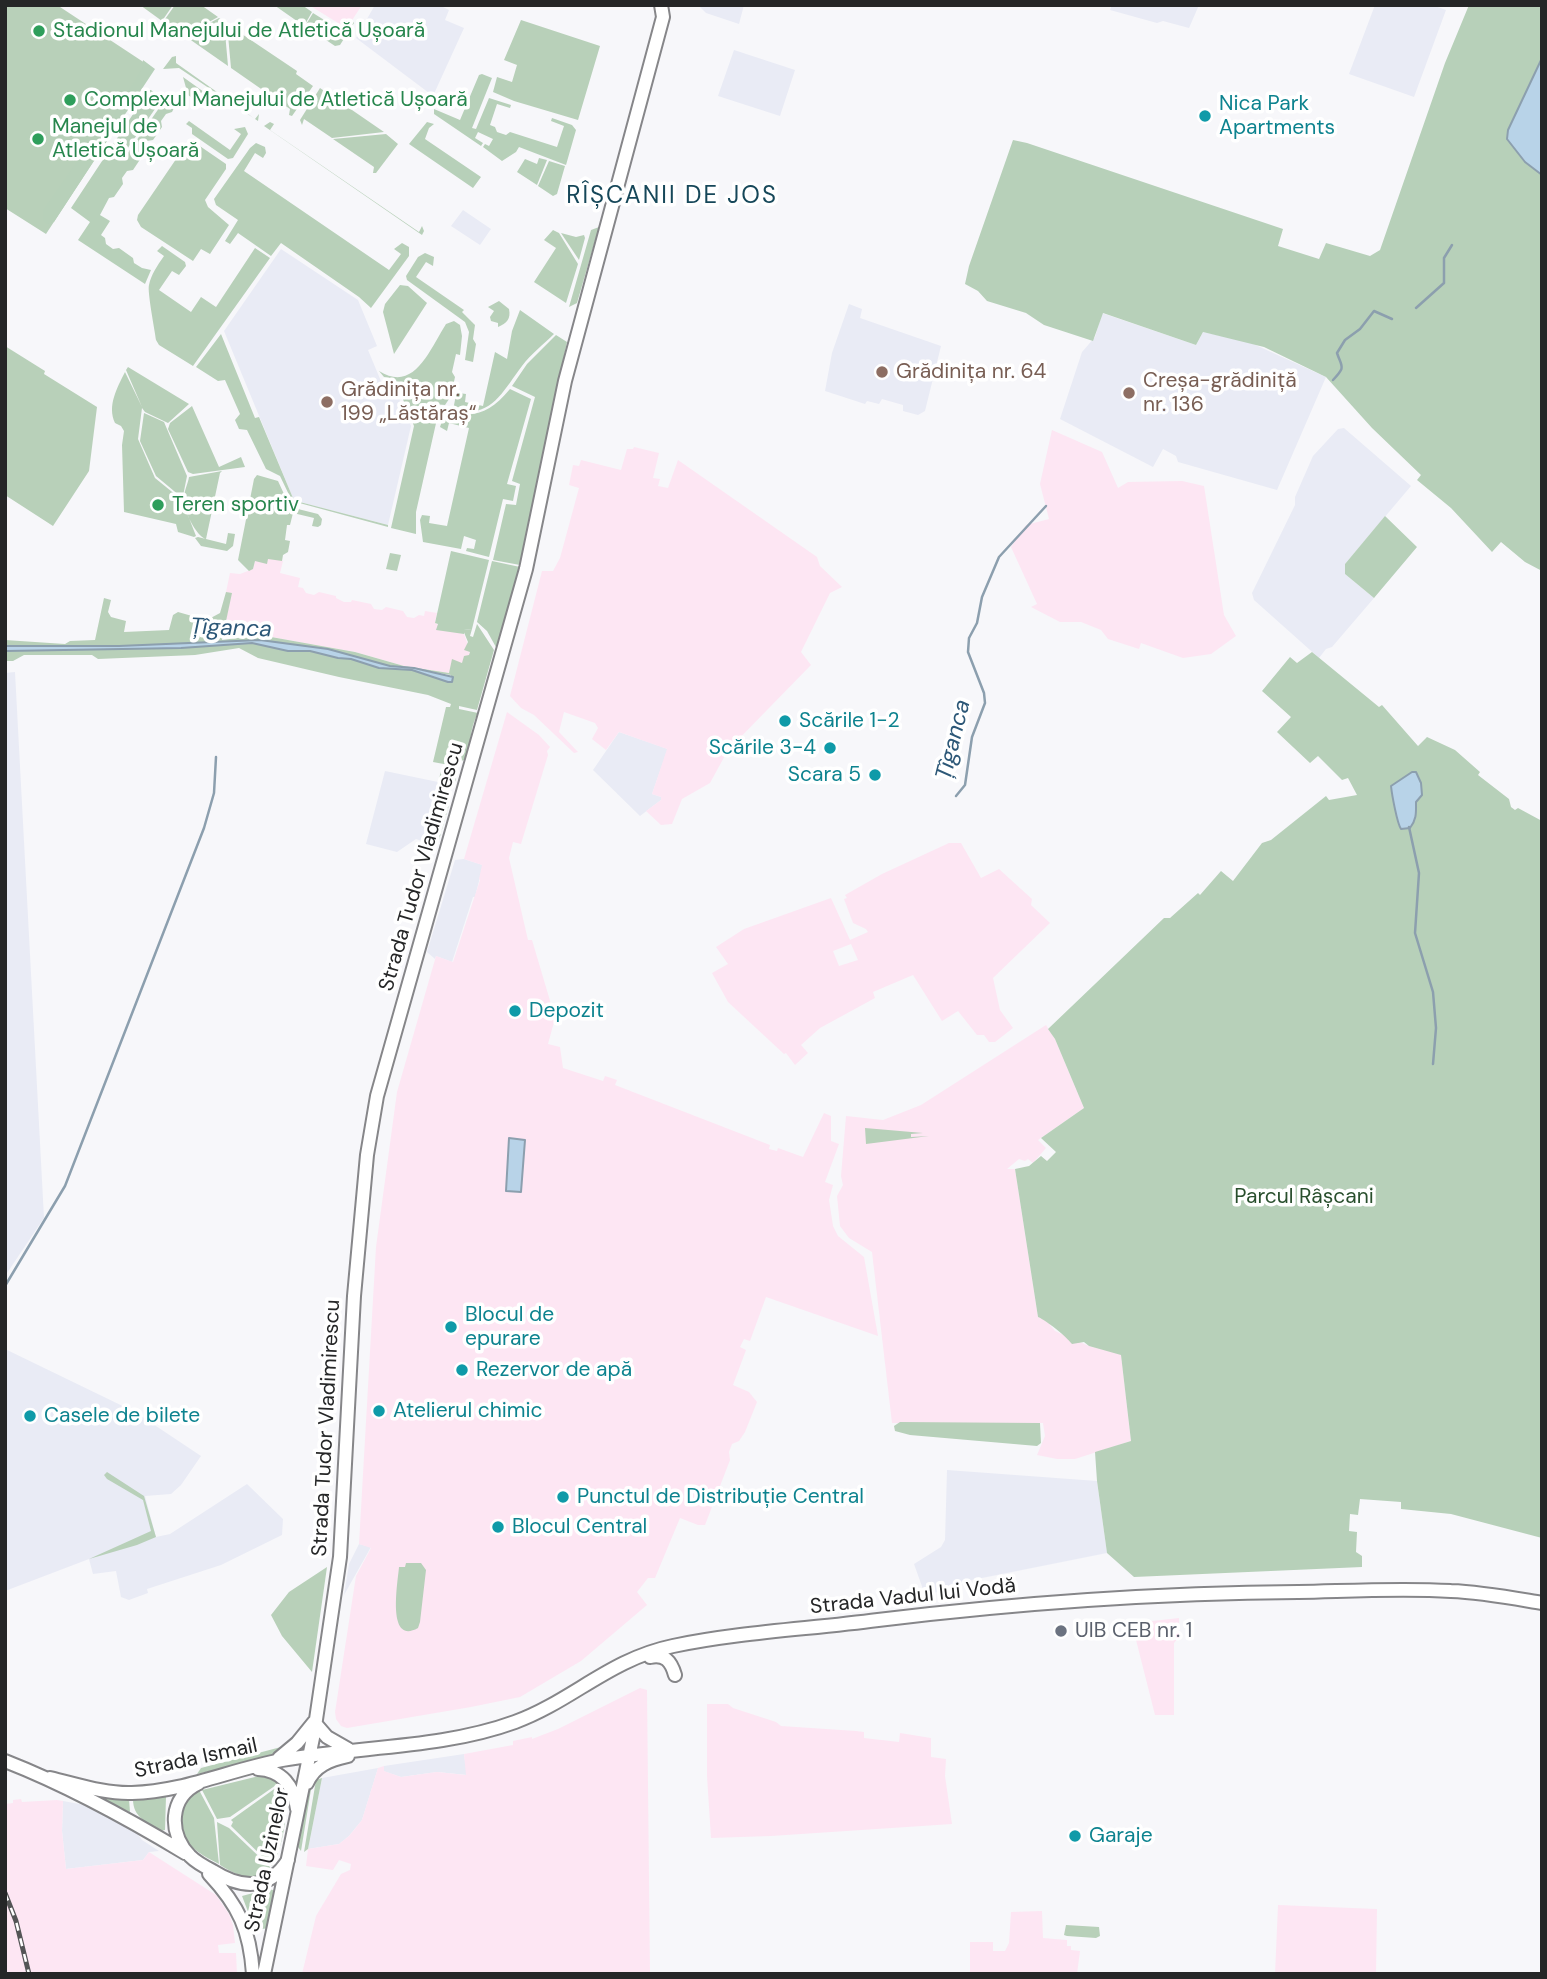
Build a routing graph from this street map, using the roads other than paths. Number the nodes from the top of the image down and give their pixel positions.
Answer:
1 (661, 5) edge
2 (1542, 1603) edge
3 (675, 1675) dead end
4 (563, 1696) junction
5 (314, 1722) junction
6 (361, 1751) junction
7 (310, 1755) junction
8 (5, 1761) edge
9 (276, 1761) junction
10 (247, 1768) junction
11 (214, 1777) junction
12 (50, 1778) junction
13 (302, 1796) junction
14 (297, 1823) junction
15 (290, 1857) junction
16 (195, 1860) junction
17 (253, 1974) edge
18 (264, 1974) edge

1 - 5 main road, Strada Tudor Vladimirescu
2 - 4 main road, Strada Vadul lui Vodă
3 - 4 main road
4 - 6 main road, Strada Vadul lui Vodă
5 - 6 main road
5 - 7 main road, Strada Tudor Vladimirescu
5 - 9 main road
6 - 7 main road, Strada Vadul lui Vodă
6 - 13 main road
7 - 9 main road, Strada Ismail
7 - 13 main road, Strada Uzinelor
8 - 12 main road, Strada Ismail
9 - 10 main road, Strada Ismail
10 - 11 main road, Strada Ismail
10 - 14 main road
11 - 12 main road, Strada Ismail
11 - 16 main road
12 - 16 main road, Strada Ismail
13 - 14 main road, Strada Uzinelor
14 - 15 main road, Strada Uzinelor
15 - 16 main road
15 - 18 main road, Strada Uzinelor
16 - 17 main road, Strada Uzinelor

